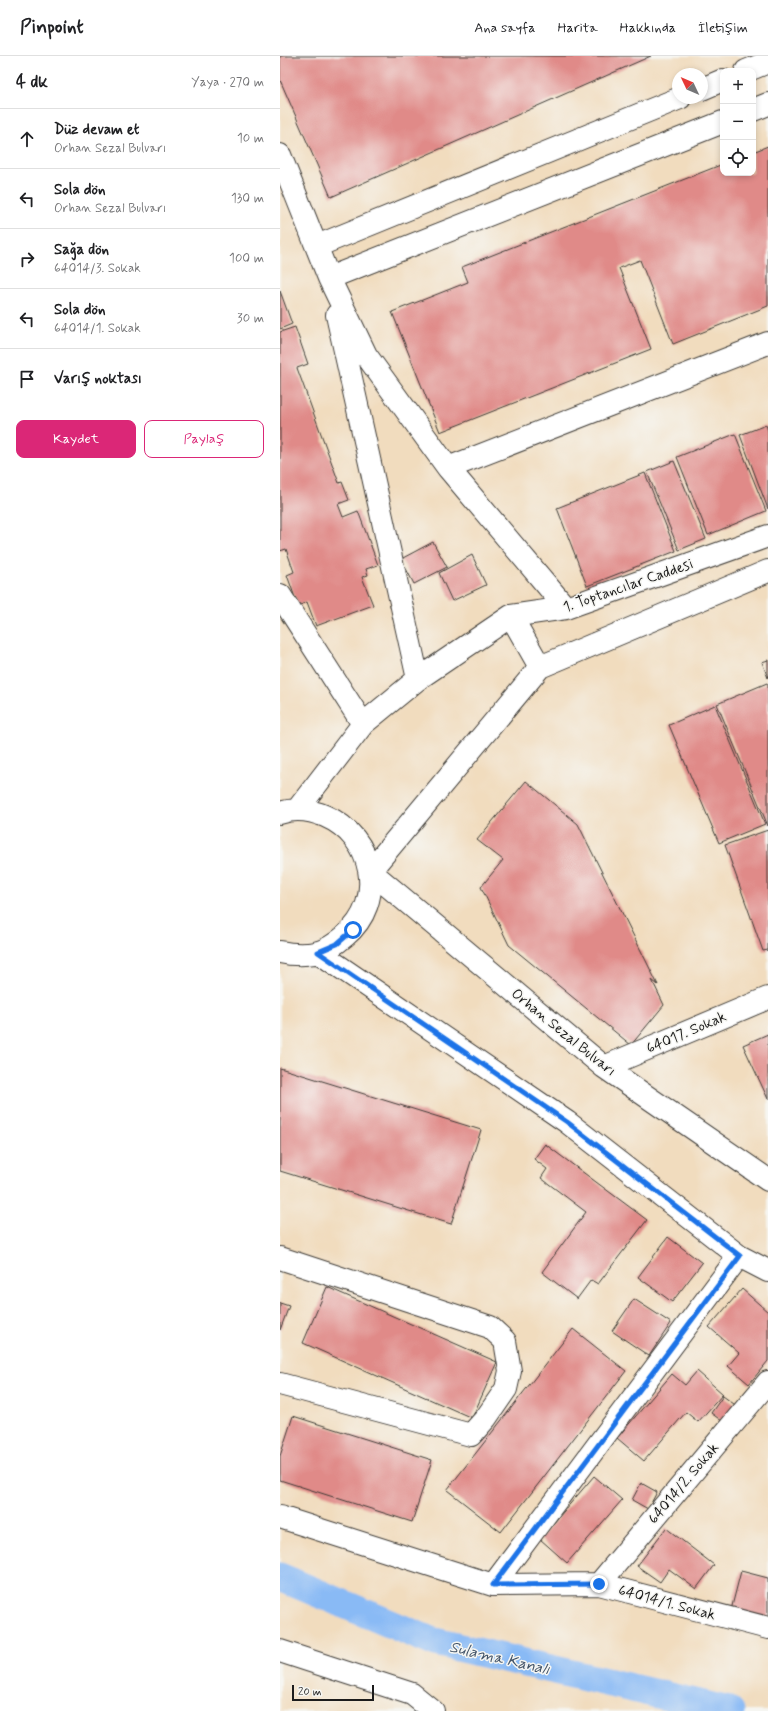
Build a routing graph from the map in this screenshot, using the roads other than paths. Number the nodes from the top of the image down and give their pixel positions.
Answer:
1 (768, 62) edge
2 (753, 68) edge
3 (720, 81) edge
4 (708, 86) edge
5 (672, 101) edge
6 (768, 104) edge
7 (756, 109) edge
8 (720, 123) edge
9 (280, 156) edge
10 (317, 246) junction
11 (329, 278) junction
12 (768, 343) edge
13 (448, 468) junction
14 (768, 536) edge
15 (768, 571) edge
16 (280, 595) edge
17 (566, 608) junction
18 (511, 616) junction
19 (540, 668) junction
20 (418, 679) junction
21 (363, 724) junction
22 (285, 811) edge
23 (370, 871) junction
24 (280, 952) edge
25 (318, 952) junction
26 (768, 998) edge
27 (604, 1067) junction
28 (768, 1180) edge
29 (740, 1256) junction
30 (280, 1258) edge
31 (768, 1271) edge
32 (768, 1382) edge
33 (280, 1384) edge
34 (280, 1517) edge
35 (599, 1584) junction
36 (493, 1585) junction
37 (768, 1628) edge
38 (280, 1651) edge
39 (433, 1711) edge

1 - 2 street
3 - 4 street
5 - 10 street
6 - 7 street
8 - 11 street
9 - 10 street
10 - 11 street
11 - 13 street
11 - 20 street
12 - 13 street
13 - 17 street
14 - 17 street, 1. Toptancılar Caddesi
15 - 19 street
16 - 21 street
17 - 18 street, 1. Toptancılar Caddesi
18 - 19 street
18 - 20 street, 1. Toptancılar Caddesi
19 - 23 street
20 - 21 street, 1. Toptancılar Caddesi
21 - 22 street, 1. Toptancılar Caddesi
22 - 23 street
23 - 25 street
23 - 27 street, Orhan Sezal Bulvarı
24 - 25 street
25 - 29 street
26 - 27 street, 64017. Sokak
27 - 28 street, Orhan Sezal Bulvarı
29 - 31 street
29 - 36 street
30 - 33 street
32 - 35 street, 64014/2. Sokak
34 - 36 street, 64014/1. Sokak
35 - 36 street, 64014/1. Sokak
35 - 37 street, 64014/1. Sokak
38 - 39 street

